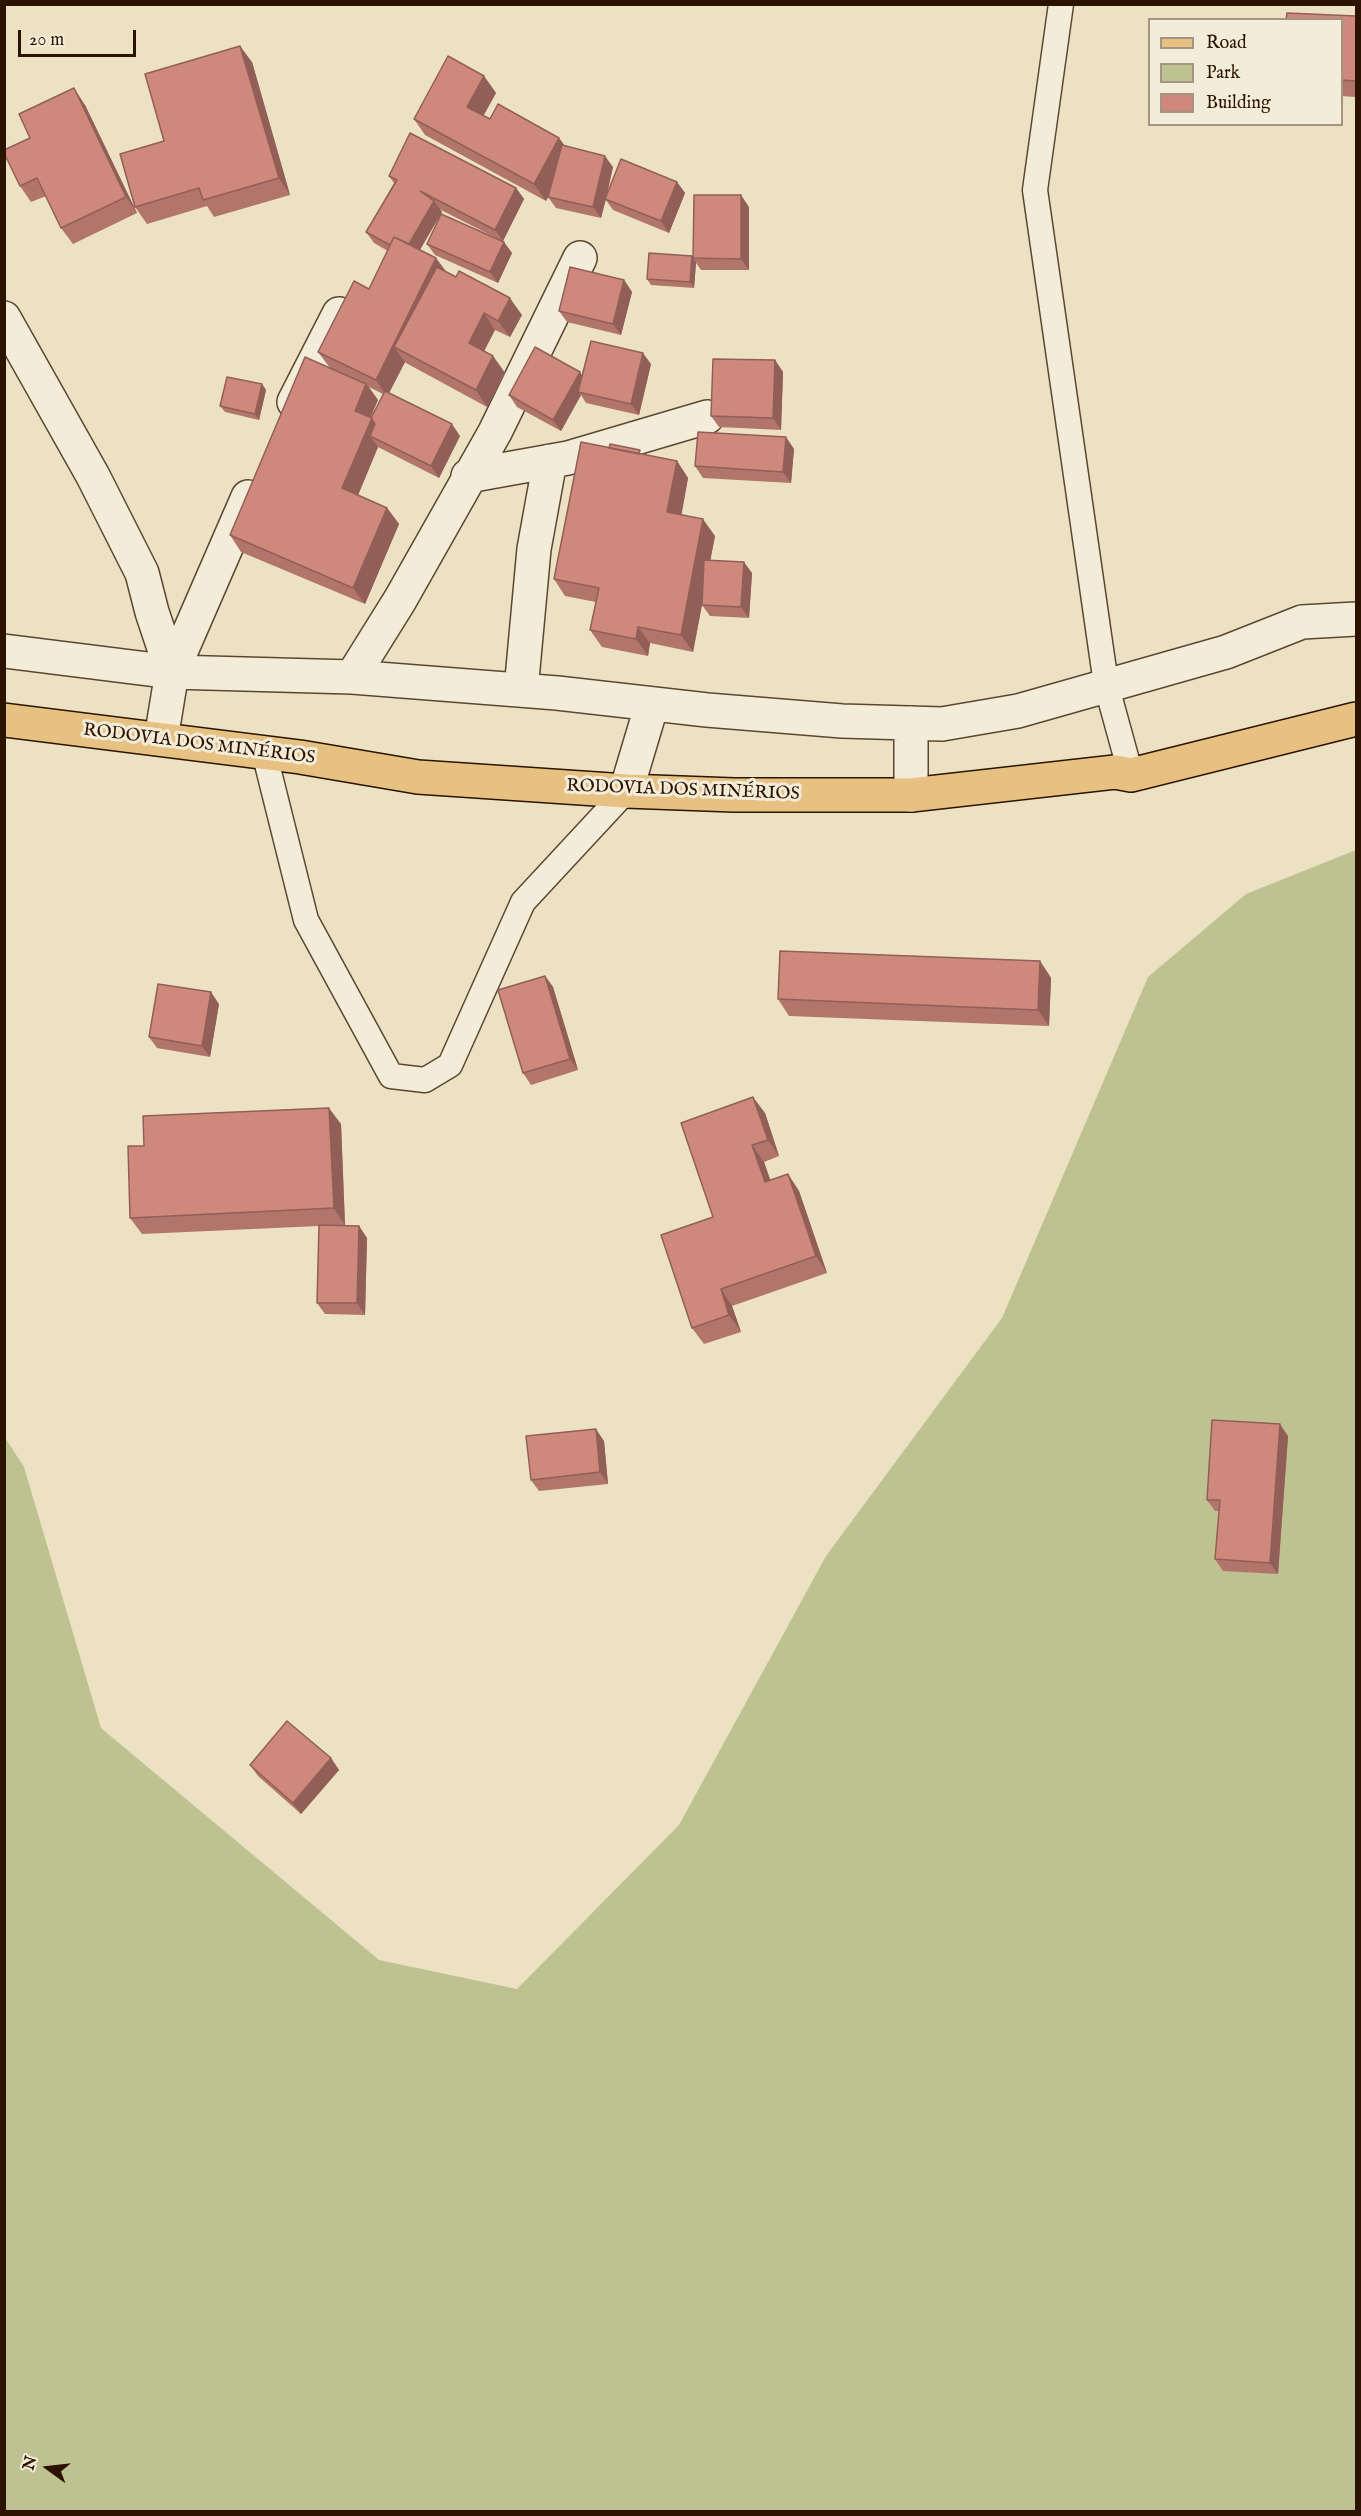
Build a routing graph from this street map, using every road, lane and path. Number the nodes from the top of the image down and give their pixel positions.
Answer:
1 (1060, 4) edge
2 (580, 258) dead end
3 (354, 284) edge
4 (4, 318) edge
5 (707, 417) dead end
6 (277, 432) edge
7 (550, 461) junction
8 (259, 471) edge
9 (468, 476) junction
10 (1356, 619) edge
11 (4, 651) edge
12 (172, 672) junction
13 (352, 677) junction
14 (1106, 684) junction
15 (521, 690) junction
16 (652, 704) junction
17 (1356, 719) edge
18 (4, 720) edge
19 (911, 723) junction
20 (161, 739) junction
21 (264, 752) junction
22 (1131, 775) junction
23 (626, 791) junction
24 (911, 795) junction

1 - 14 lane
2 - 9 street
3 - 6 street
4 - 12 street
5 - 7 street
7 - 9 street
7 - 15 street
8 - 12 street
9 - 13 street
10 - 14 street
11 - 12 street
12 - 13 street
12 - 20 street
13 - 15 street
14 - 19 street
14 - 22 lane
15 - 16 street
16 - 19 street
16 - 23 street
17 - 22 main road, RODOVIA DOS MINÉRIOS
18 - 20 main road, RODOVIA DOS MINÉRIOS
19 - 24 street
20 - 21 main road, RODOVIA DOS MINÉRIOS
21 - 23 main road, RODOVIA DOS MINÉRIOS
21 - 23 lane
22 - 24 main road, RODOVIA DOS MINÉRIOS
23 - 24 main road, RODOVIA DOS MINÉRIOS

